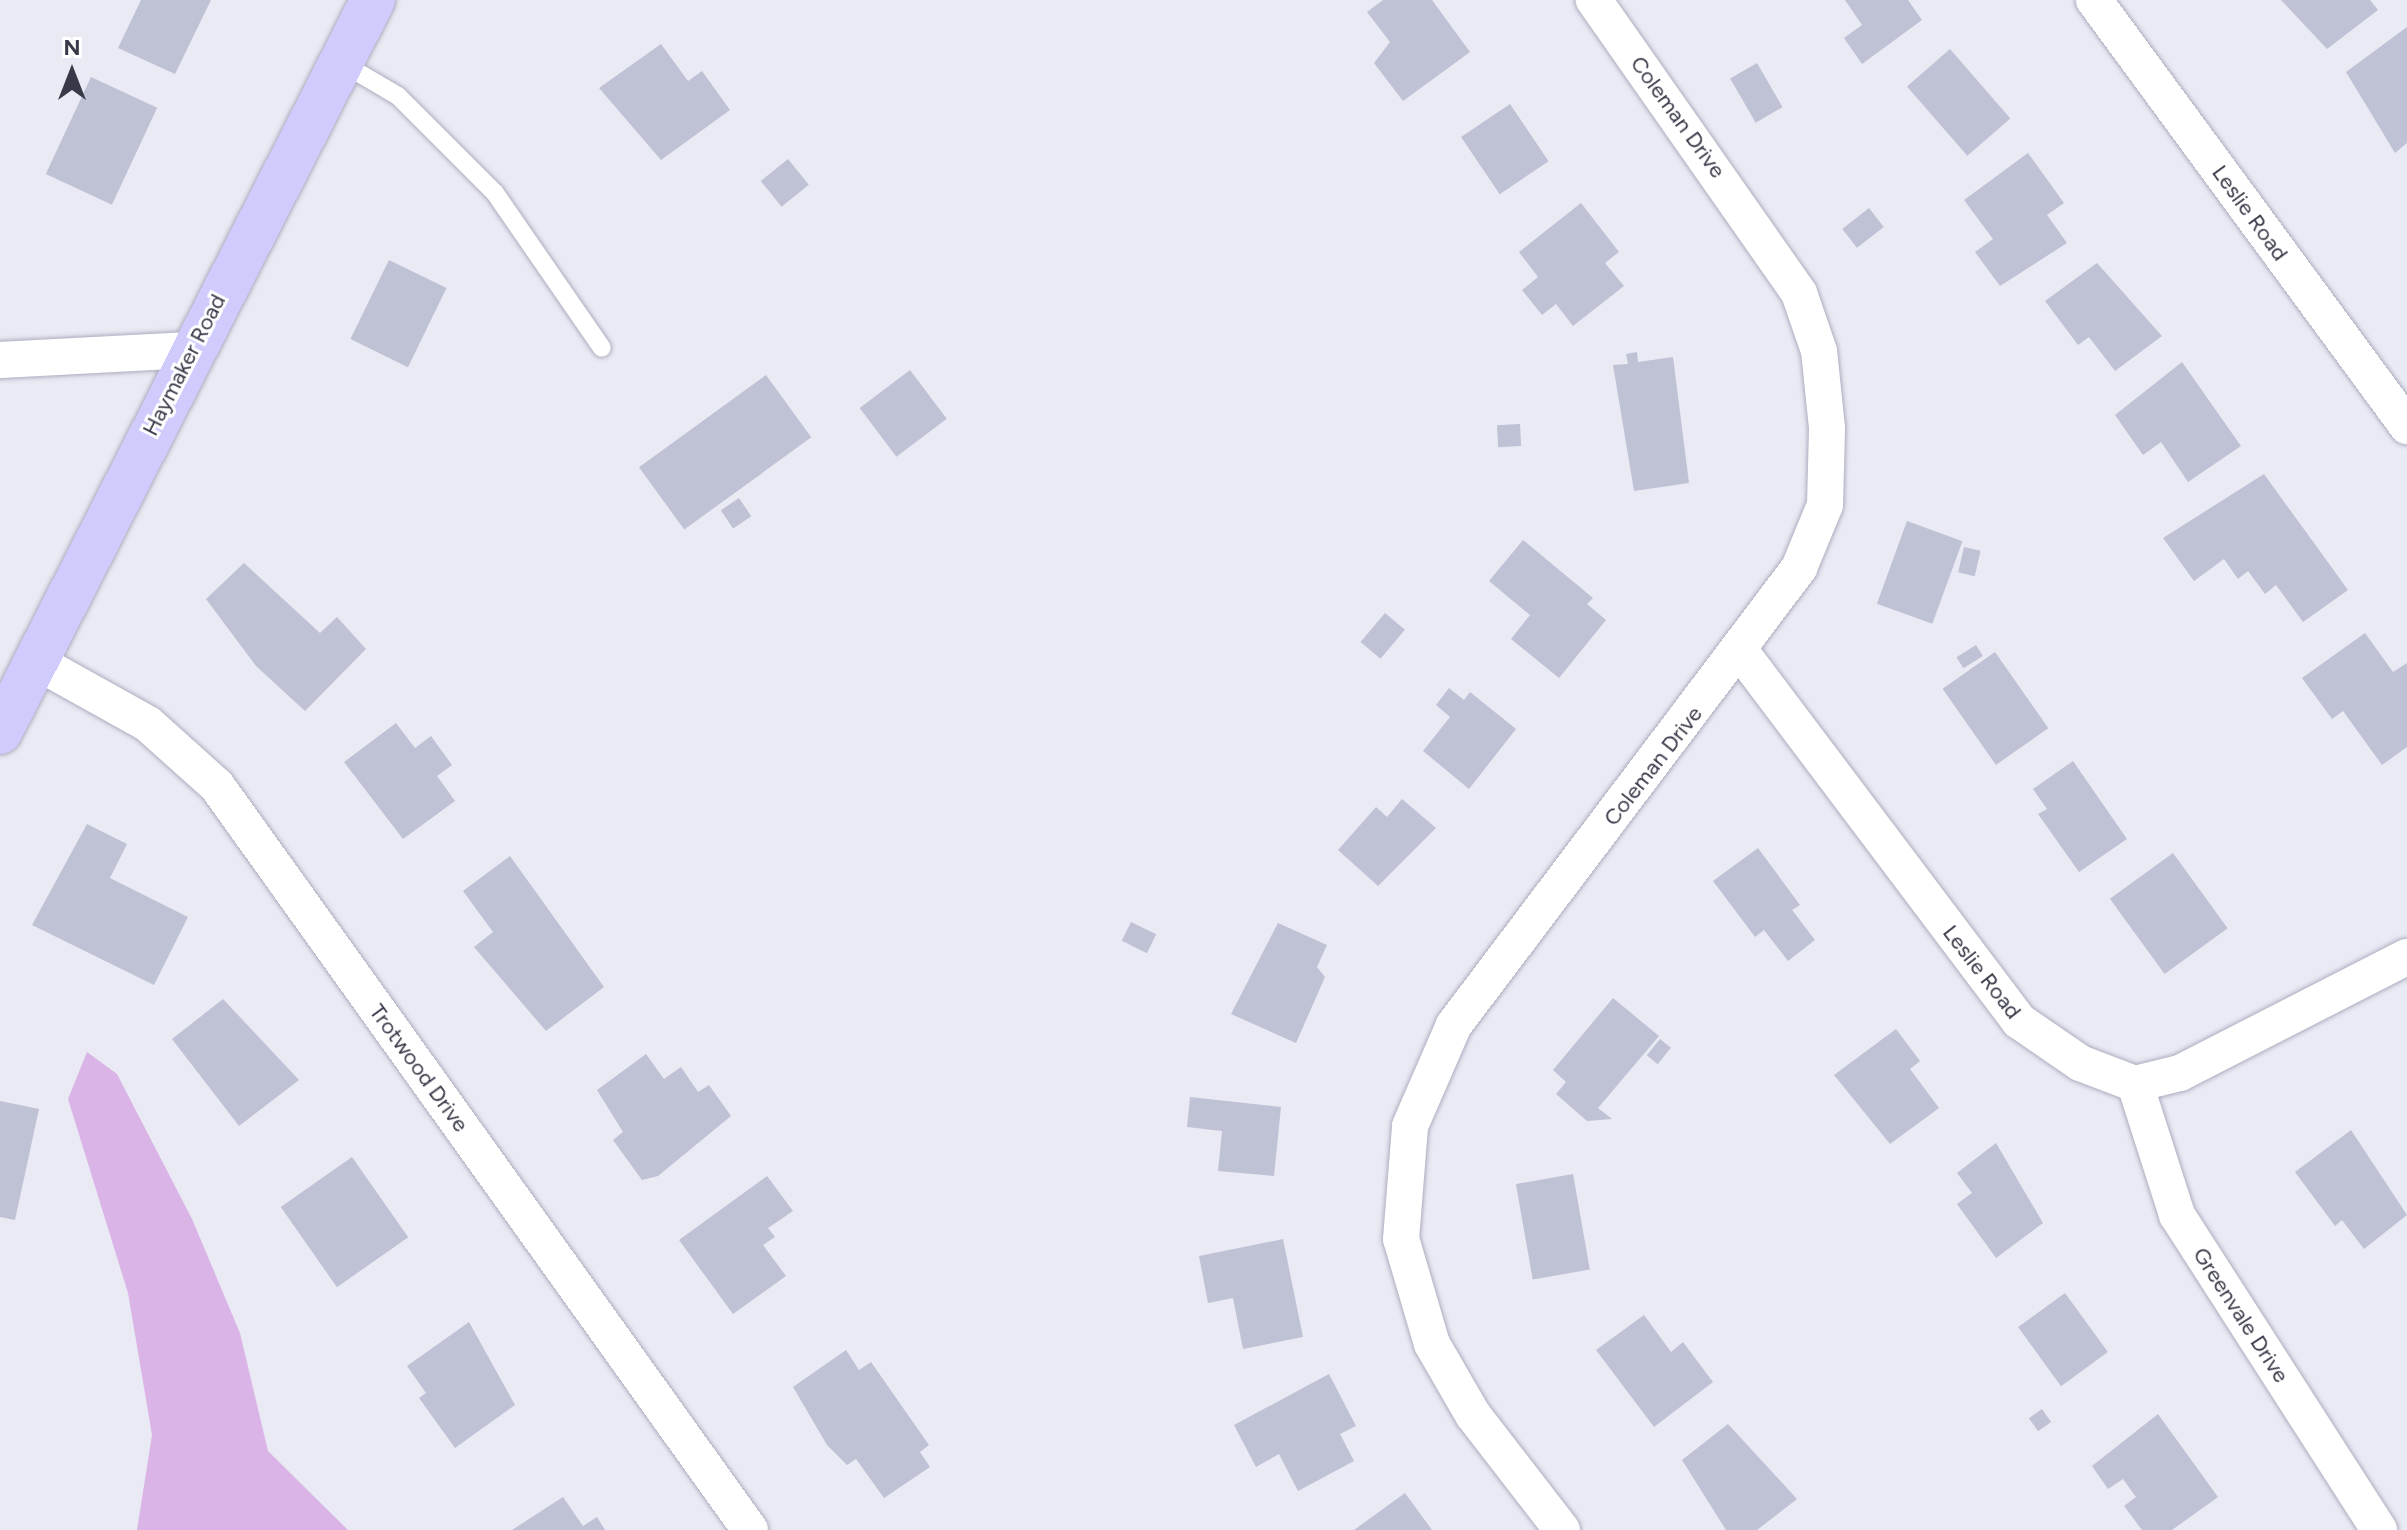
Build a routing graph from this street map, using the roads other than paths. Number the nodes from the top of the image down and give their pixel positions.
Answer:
1 (373, 0) edge
2 (1594, 0) edge
3 (2094, 0) edge
4 (339, 61) junction
5 (602, 348) dead end
6 (191, 350) junction
7 (0, 360) edge
8 (2407, 426) edge
9 (1741, 652) junction
10 (35, 661) junction
11 (0, 732) edge
12 (2407, 957) edge
13 (2135, 1084) junction
14 (750, 1530) edge
15 (1562, 1530) edge
16 (2379, 1530) edge

1 - 4 main road, Haymaker Road
2 - 9 street, Coleman Drive
3 - 8 street, Leslie Road
4 - 5 lane
4 - 6 main road, Haymaker Road
6 - 7 street
6 - 10 main road, Haymaker Road
9 - 13 street, Leslie Road
9 - 15 street, Coleman Drive
10 - 11 main road, Haymaker Road
10 - 14 street, Trotwood Drive
12 - 13 street
13 - 16 street, Greenvale Drive

